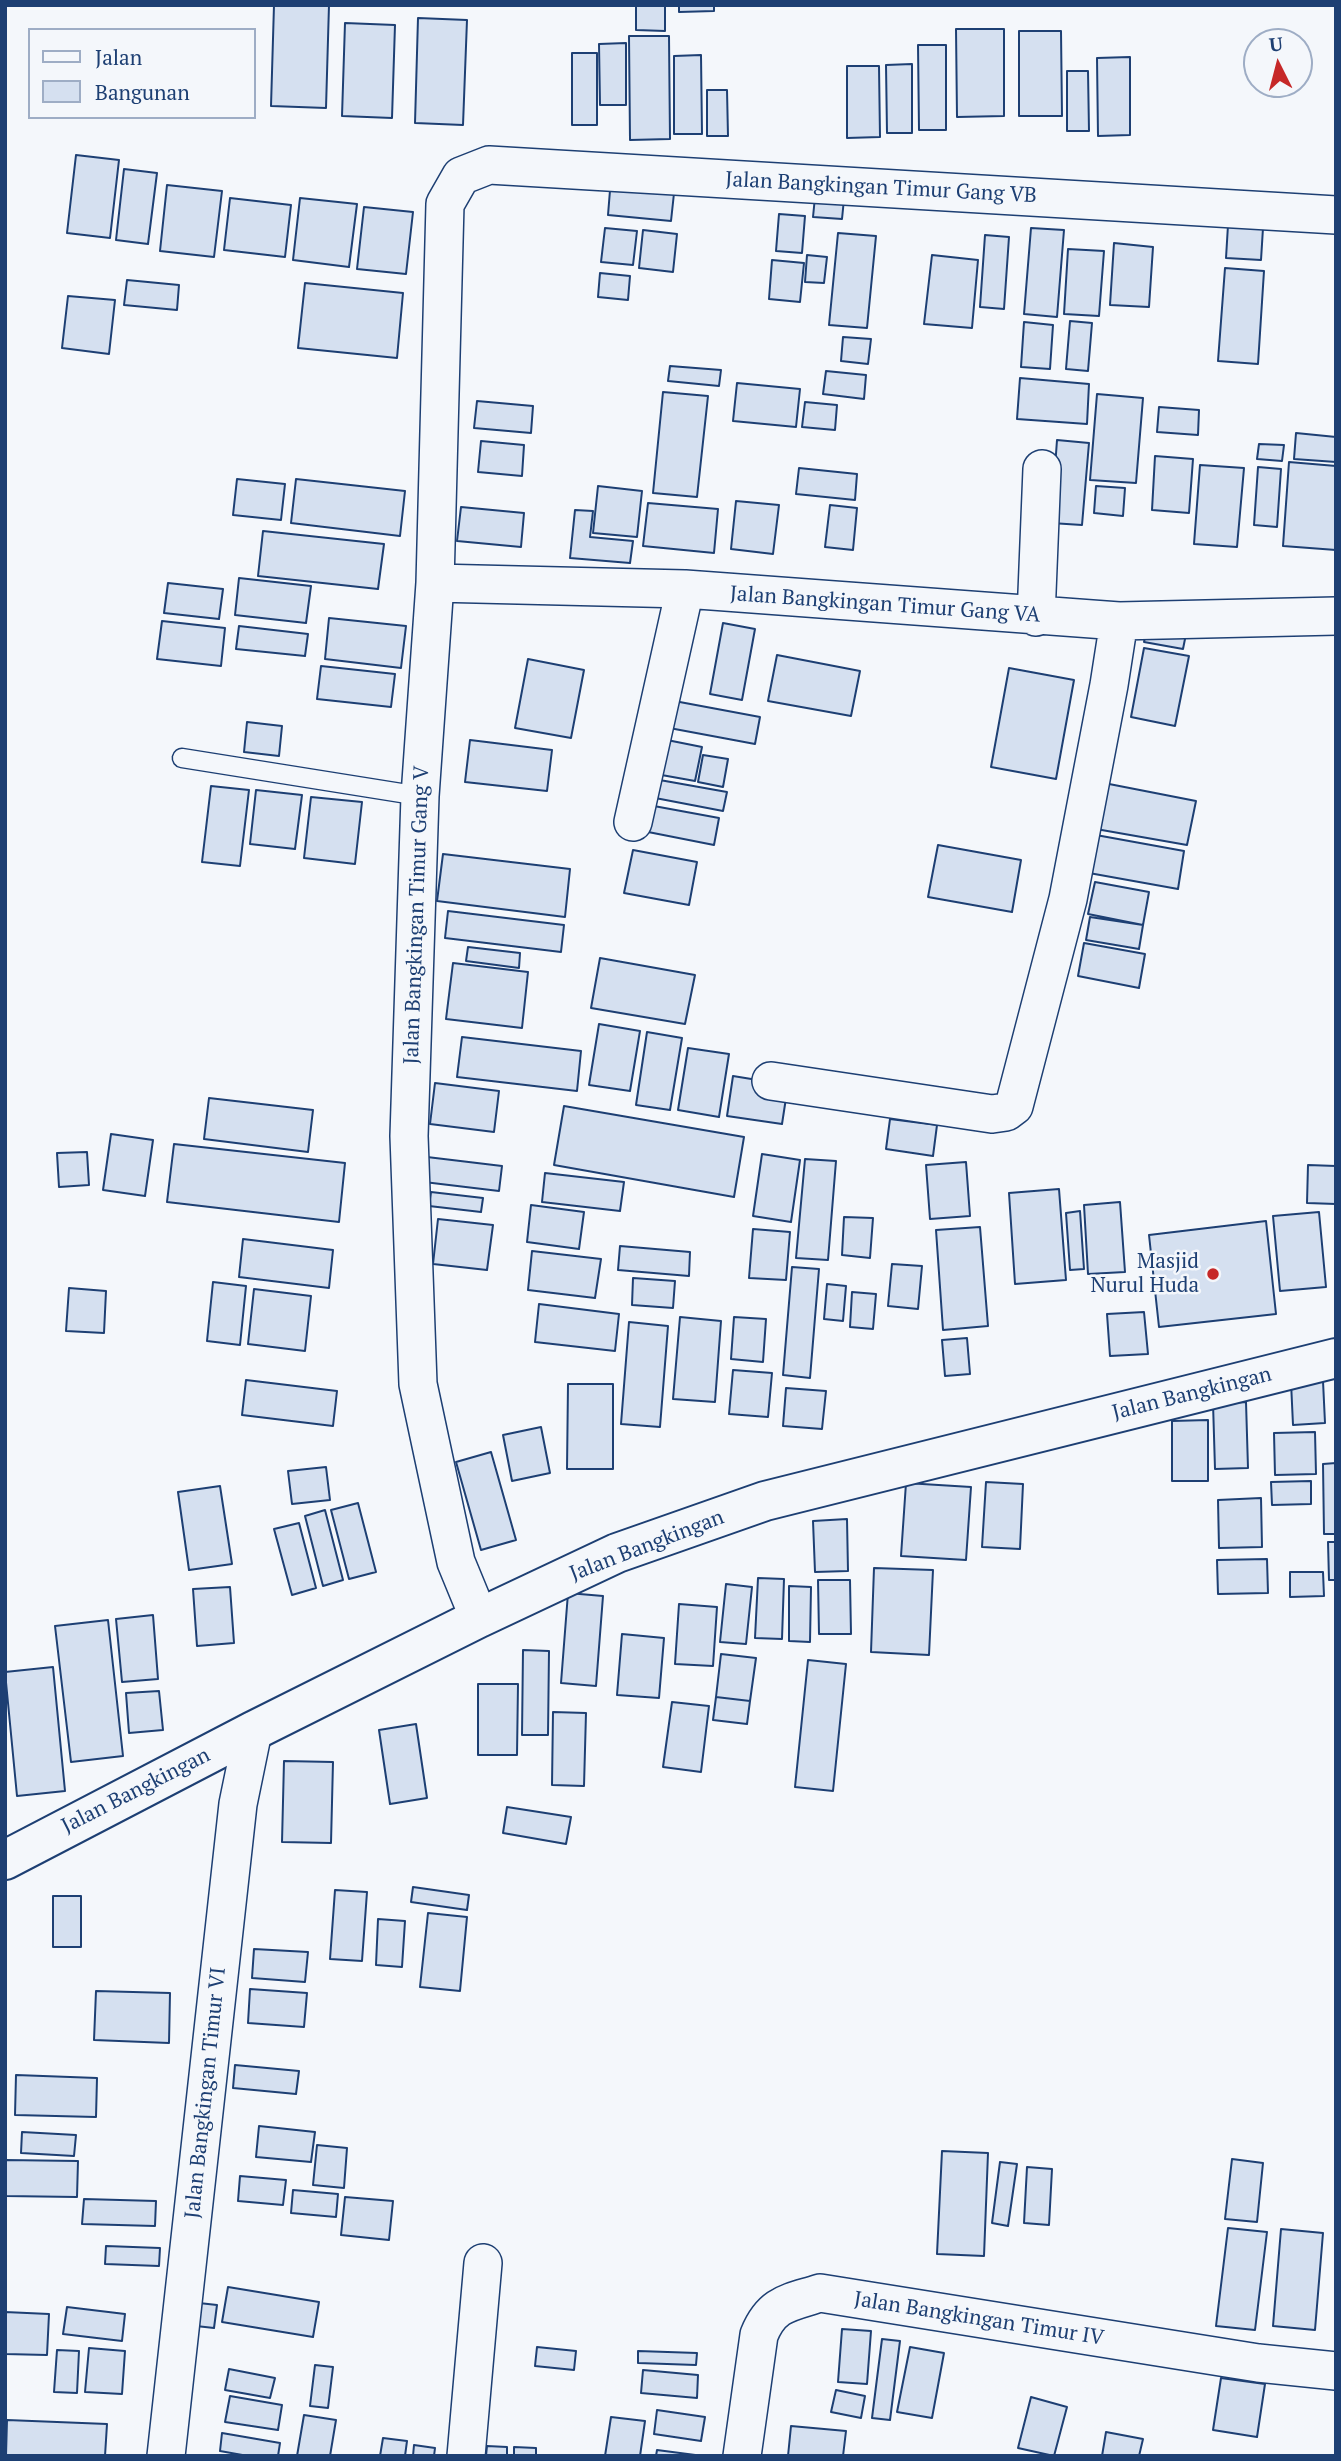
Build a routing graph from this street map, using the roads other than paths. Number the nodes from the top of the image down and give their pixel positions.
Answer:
1 (445, 204) joint
2 (1336, 215) edge
3 (1042, 468) dead end
4 (435, 583) junction
5 (685, 589) junction
6 (1336, 616) edge
7 (1036, 617) junction
8 (1119, 621) junction
9 (182, 758) dead end
10 (420, 796) junction
11 (633, 822) dead end
12 (771, 1081) dead end
13 (1336, 1357) edge
14 (479, 1618) junction
15 (253, 1731) junction
16 (5, 1860) edge
17 (484, 2263) dead end
18 (1336, 2371) edge
19 (166, 2456) edge
20 (466, 2456) edge
21 (742, 2456) edge

1 - 2 street, Jalan Bangkingan Timur Gang VB
1 - 4 street, Jalan Bangkingan Timur Gang V
3 - 7 street
4 - 5 street, Jalan Bangkingan Timur Gang VA
4 - 10 street, Jalan Bangkingan Timur Gang V
5 - 7 street, Jalan Bangkingan Timur Gang VA
5 - 11 street
6 - 8 street, Jalan Bangkingan Timur Gang VA
7 - 8 street, Jalan Bangkingan Timur Gang VA
8 - 12 street
9 - 10 lane
10 - 14 street, Jalan Bangkingan Timur Gang V
13 - 14 street, Jalan Bangkingan
14 - 15 street, Jalan Bangkingan
15 - 16 street, Jalan Bangkingan
15 - 19 street, Jalan Bangkingan Timur VI
17 - 20 street
18 - 21 street, Jalan Bangkingan Timur IV

